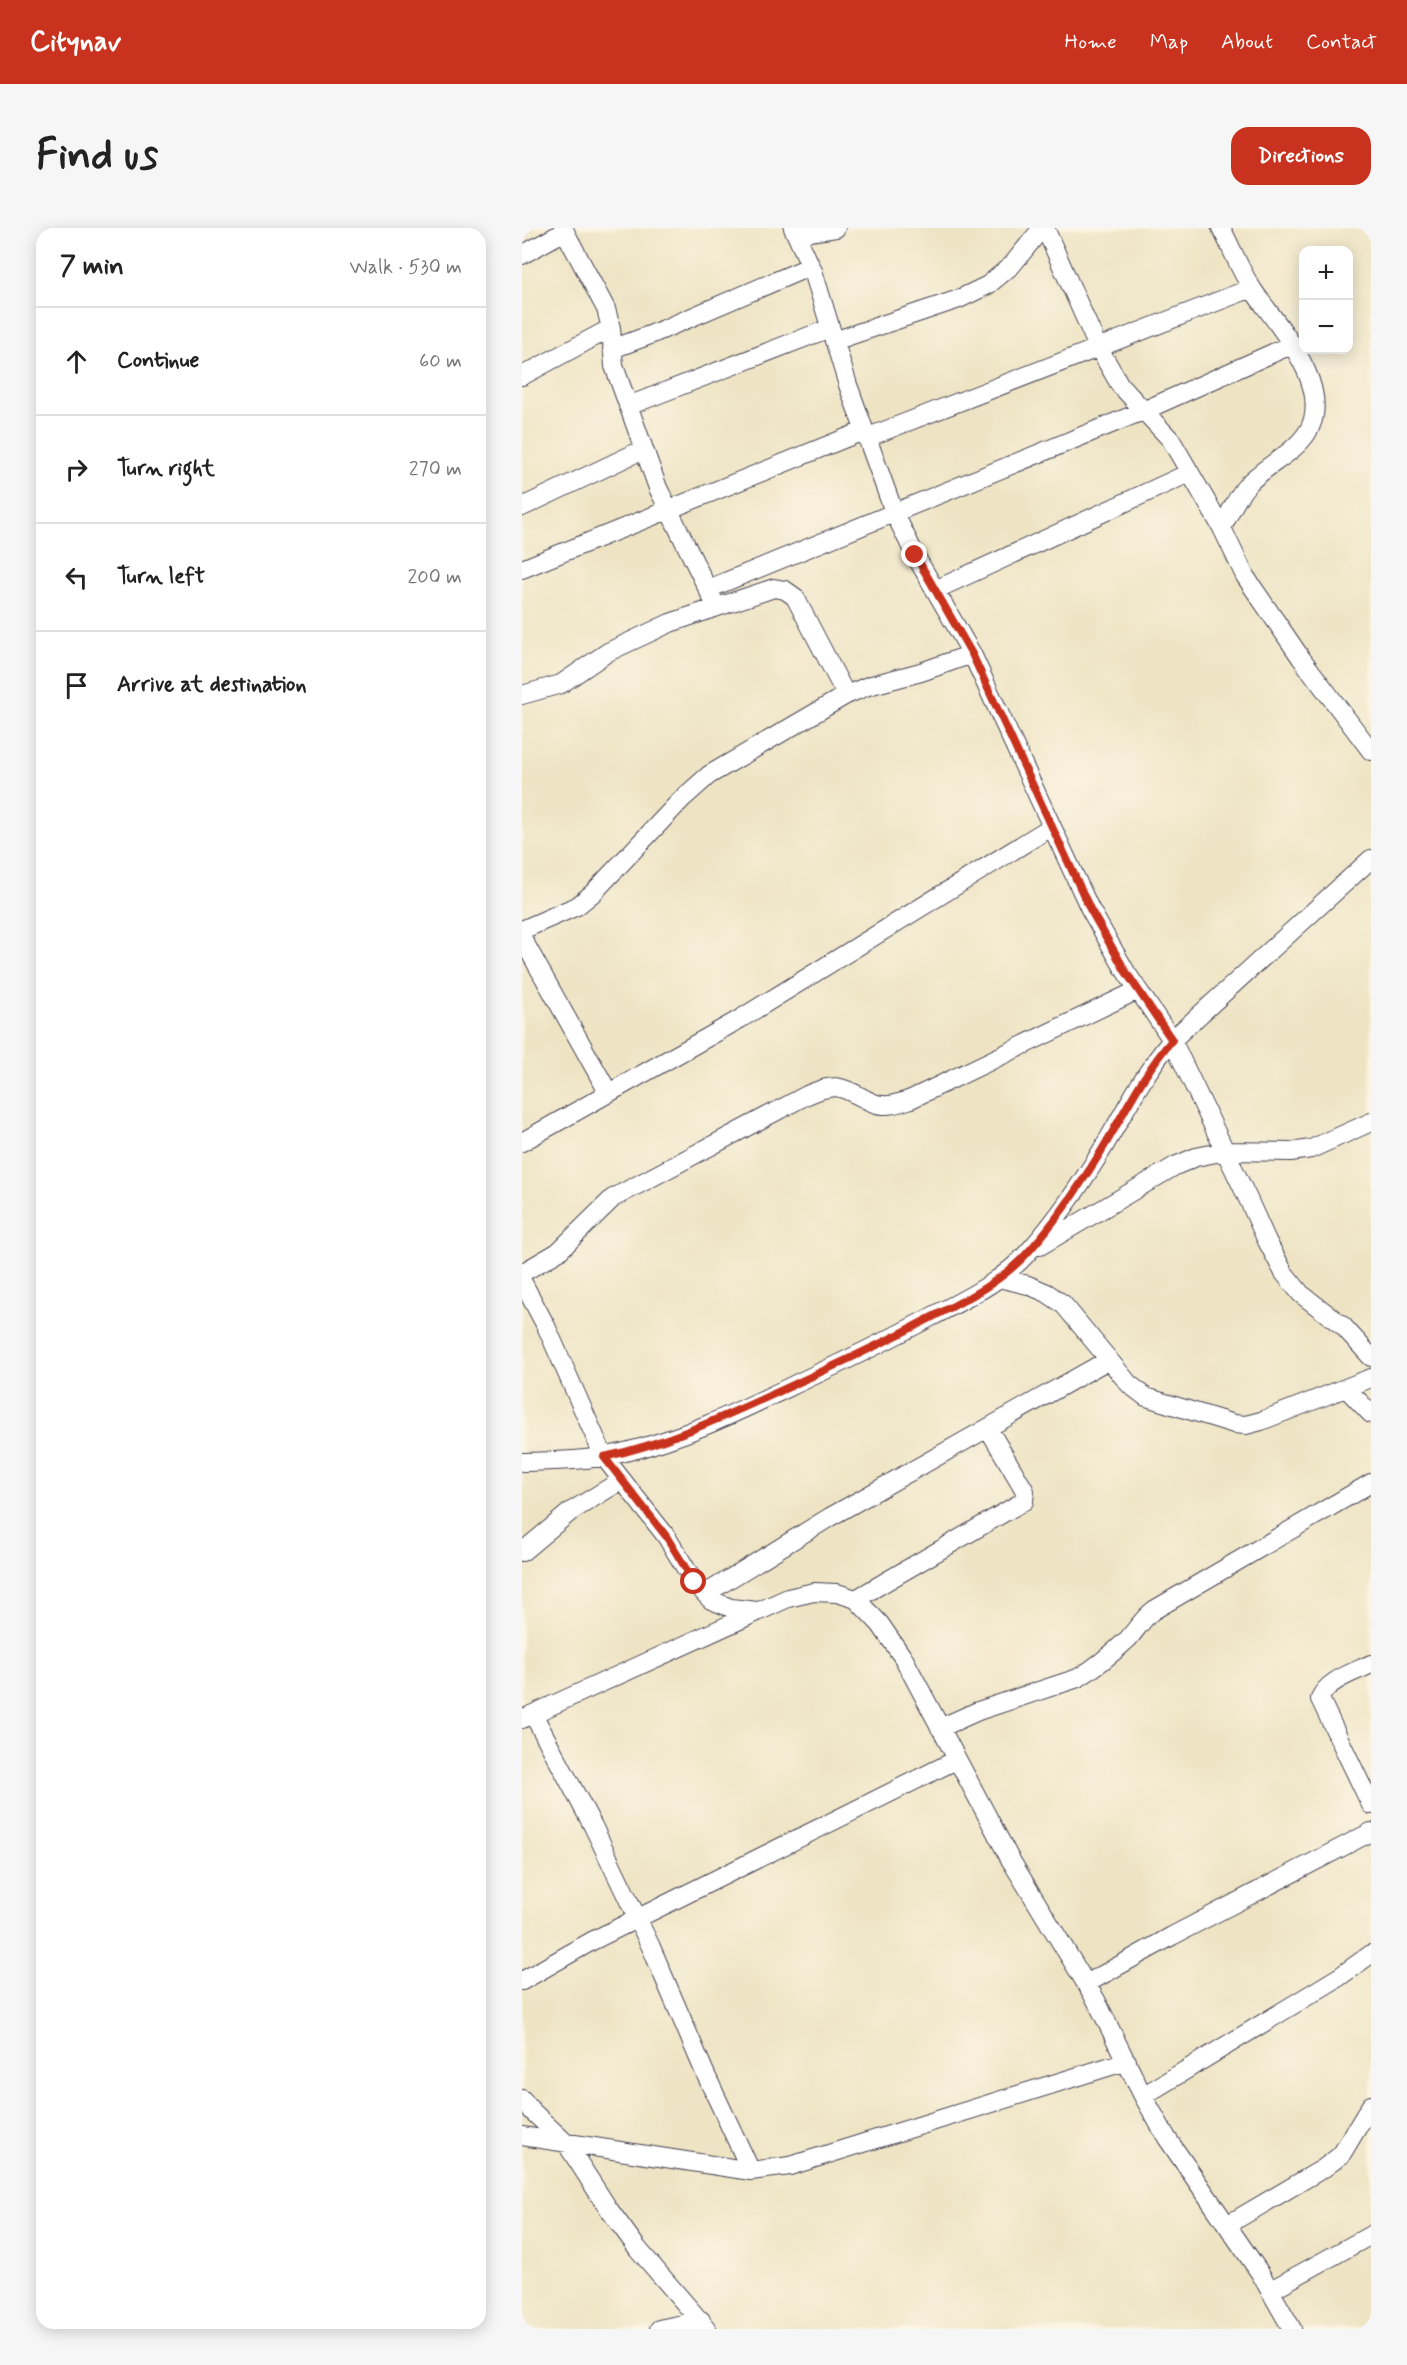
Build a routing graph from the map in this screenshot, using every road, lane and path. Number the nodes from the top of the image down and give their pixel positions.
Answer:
1 (836, 228) edge
2 (1044, 228) edge
3 (1221, 228) edge
4 (564, 230) edge
5 (795, 231) edge
6 (522, 255) edge
7 (811, 266) junction
8 (1252, 288) junction
9 (611, 328) junction
10 (832, 334) junction
11 (1293, 344) junction
12 (1099, 348) junction
13 (612, 349) junction
14 (522, 376) edge
15 (628, 406) junction
16 (1143, 411) junction
17 (865, 434) junction
18 (644, 449) junction
19 (1189, 473) junction
20 (522, 507) edge
21 (668, 508) junction
22 (894, 512) junction
23 (1222, 528) junction
24 (522, 569) edge
25 (708, 589) junction
26 (935, 590) junction
27 (716, 606) junction
28 (972, 654) junction
29 (522, 695) edge
30 (846, 695) junction
31 (1371, 751) edge
32 (1051, 827) junction
33 (1371, 859) edge
34 (522, 930) edge
35 (522, 938) edge
36 (1138, 990) junction
37 (1172, 1040) junction
38 (608, 1092) junction
39 (1371, 1122) edge
40 (522, 1142) edge
41 (1226, 1151) junction
42 (1028, 1253) junction
43 (522, 1273) edge
44 (999, 1278) junction
45 (522, 1281) edge
46 (1371, 1357) edge
47 (1108, 1360) junction
48 (1371, 1378) edge
49 (1346, 1388) junction
50 (1371, 1414) edge
51 (988, 1428) junction
52 (604, 1457) junction
53 (522, 1462) edge
54 (622, 1480) junction
55 (1371, 1483) edge
56 (522, 1552) edge
57 (705, 1594) junction
58 (856, 1599) junction
59 (760, 1611) junction
60 (1371, 1664) edge
61 (527, 1717) edge
62 (940, 1728) junction
63 (956, 1760) junction
64 (1371, 1805) edge
65 (1371, 1832) edge
66 (638, 1918) junction
67 (1371, 1954) edge
68 (522, 1981) edge
69 (1086, 1984) junction
70 (1126, 2061) junction
71 (1143, 2096) junction
72 (522, 2098) edge
73 (1371, 2105) edge
74 (522, 2136) edge
75 (566, 2143) junction
76 (751, 2171) junction
77 (1227, 2225) junction
78 (1371, 2235) edge
79 (1271, 2290) junction
80 (704, 2325) edge
81 (659, 2329) edge
82 (1292, 2329) edge

1 - 5 street
2 - 10 street
2 - 12 street
3 - 8 street
4 - 6 street
4 - 9 street
5 - 7 street
7 - 10 street
7 - 13 street
8 - 11 street
8 - 12 street
9 - 13 street
9 - 14 street
10 - 15 street
10 - 17 street
11 - 16 street
11 - 23 street
12 - 16 street
12 - 17 street
13 - 15 street
15 - 18 street
16 - 19 street
16 - 22 street
17 - 21 street
17 - 22 street
18 - 20 street
18 - 21 street
19 - 23 street
19 - 26 street
21 - 24 street
21 - 25 street
22 - 25 street
22 - 26 street
23 - 31 street
25 - 27 street
26 - 28 street
27 - 29 street
27 - 30 street
28 - 30 street
28 - 32 street
30 - 34 street
32 - 36 street
32 - 38 street
33 - 37 street
35 - 38 street
36 - 37 street
36 - 43 street
37 - 41 street
37 - 42 street
38 - 40 street
39 - 41 street
41 - 42 street
41 - 46 street
42 - 44 street
44 - 47 street
44 - 52 street
45 - 52 street
47 - 49 street
47 - 51 street
48 - 49 street
49 - 50 street
51 - 57 street
51 - 58 street
52 - 53 street
52 - 54 street
54 - 56 street
54 - 57 street
55 - 62 street
57 - 59 street
58 - 59 street
58 - 62 street
59 - 61 street
60 - 64 street
61 - 66 street
62 - 63 street
63 - 66 street
63 - 69 street
65 - 69 street
66 - 68 street
66 - 76 street
67 - 71 street
69 - 70 street
70 - 71 street
70 - 76 street
71 - 77 street
72 - 75 street
73 - 77 street
74 - 75 street
75 - 76 street
75 - 80 street
77 - 79 street
78 - 79 street
79 - 82 street
80 - 81 street

